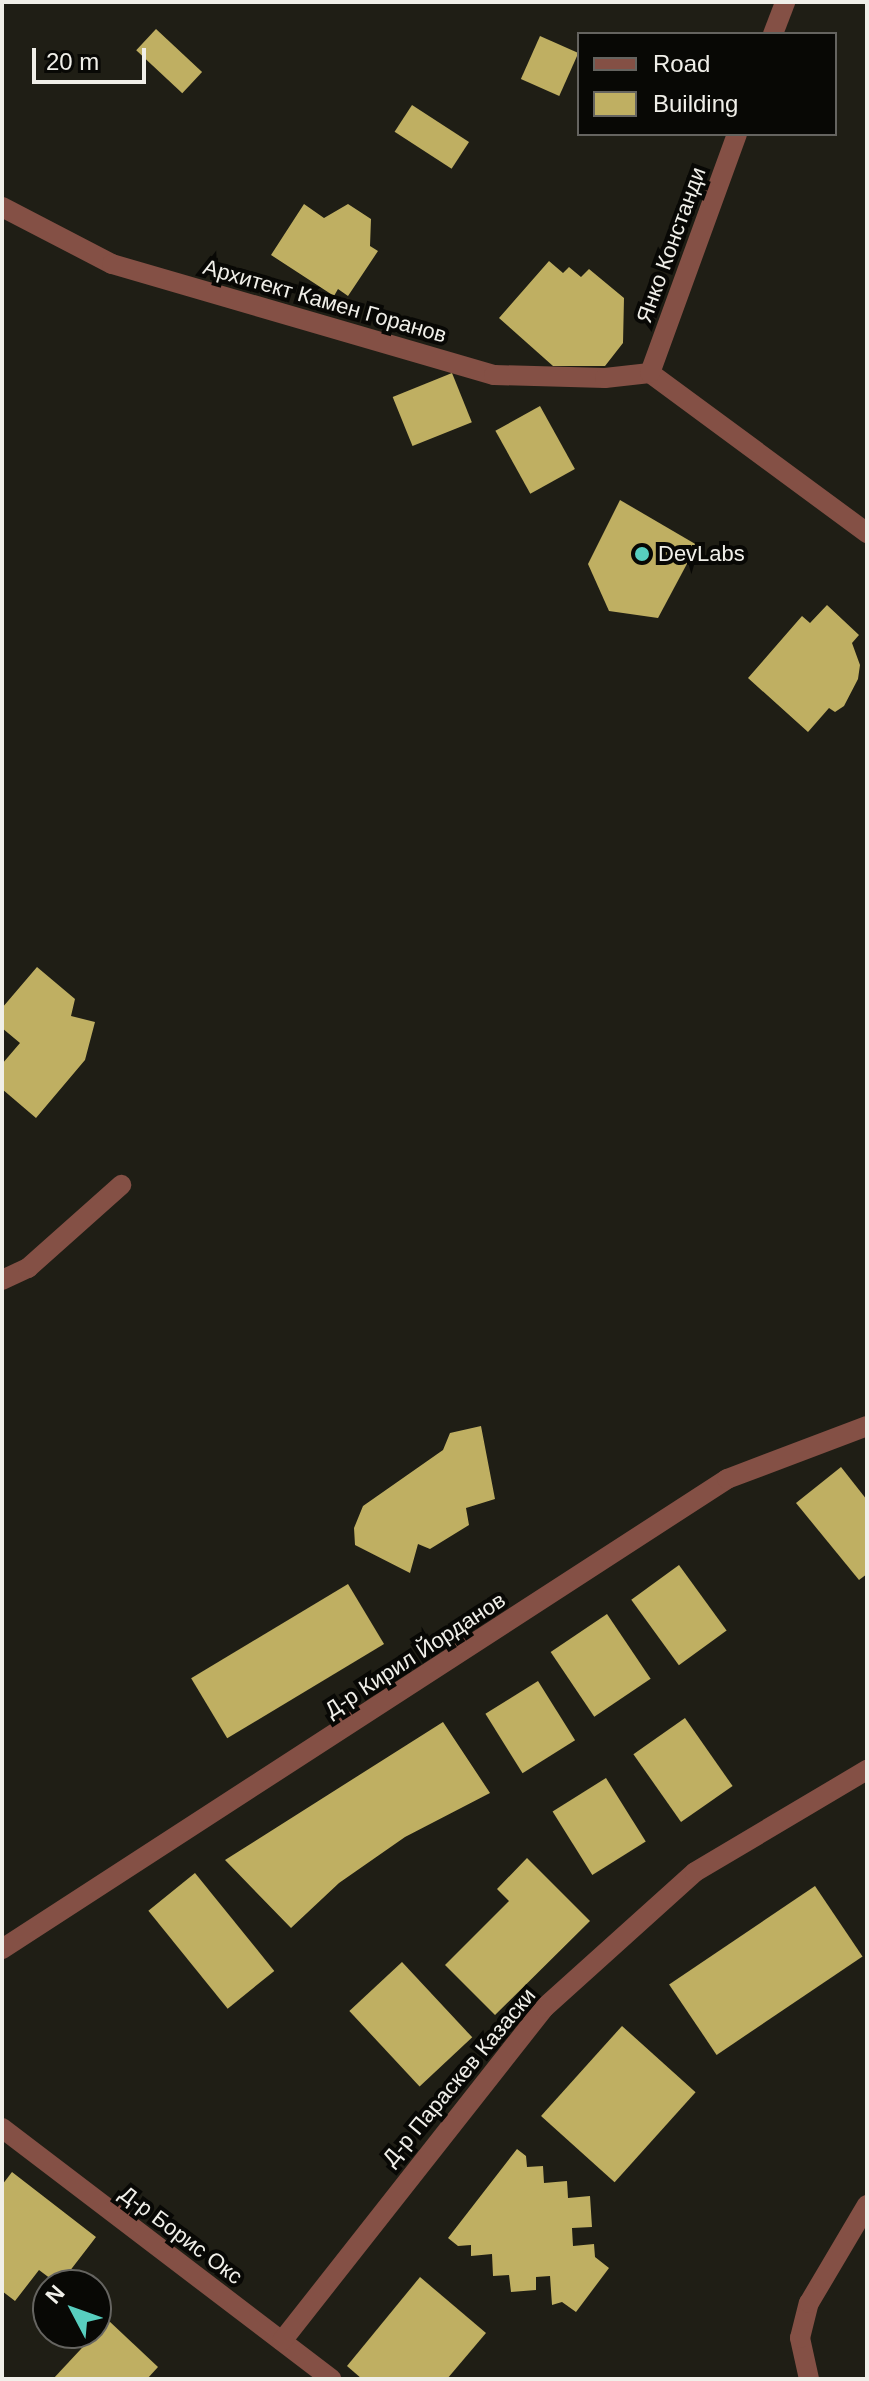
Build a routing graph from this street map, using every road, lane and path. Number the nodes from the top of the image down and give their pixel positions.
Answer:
1 (785, 2) edge
2 (774, 32) edge
3 (736, 136) edge
4 (2, 207) edge
5 (650, 373) junction
6 (867, 533) edge
7 (121, 1185) dead end
8 (2, 1280) edge
9 (867, 1426) edge
10 (867, 1770) edge
11 (2, 1949) edge
12 (2, 2128) edge
13 (867, 2205) edge
14 (282, 2341) junction
15 (331, 2379) edge
16 (809, 2379) edge

1 - 2 street
3 - 5 street, Янко Констанди
4 - 5 street, Архитект Камен Горанов
5 - 6 street
7 - 8 street
9 - 11 street, Д-р Кирил Йорданов
10 - 14 street, Д-р Параскев Казаски
12 - 14 street, Д-р Борис Окс
13 - 16 street
14 - 15 street, Д-р Борис Окс

